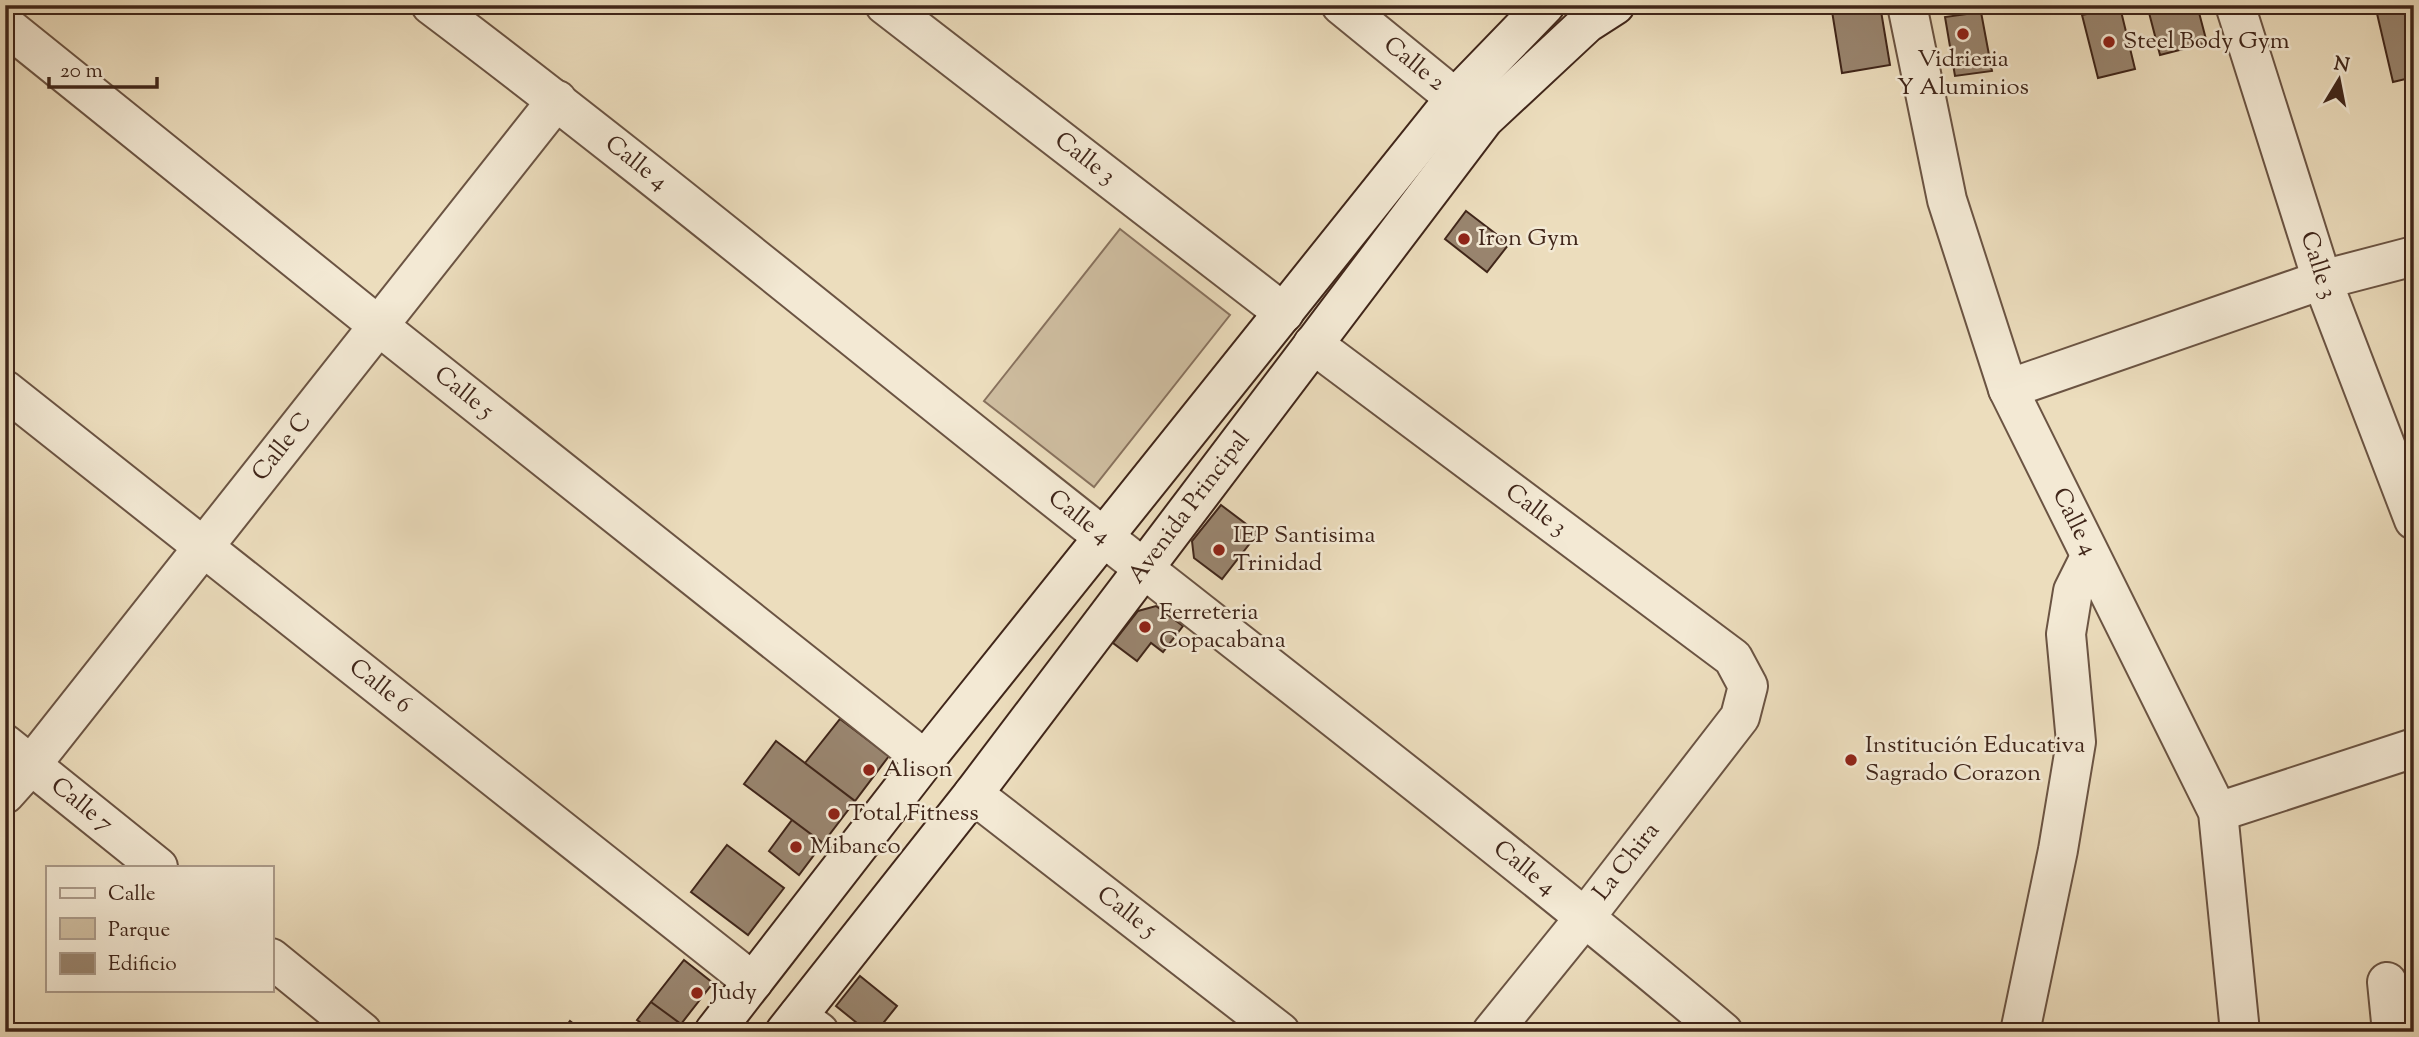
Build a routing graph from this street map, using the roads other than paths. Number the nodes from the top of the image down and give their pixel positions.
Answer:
1 (431, 5) edge
2 (885, 5) edge
3 (1341, 5) edge
4 (1545, 5) edge
5 (1615, 5) edge
6 (1906, 5) edge
7 (2235, 5) edge
8 (5, 25) edge
9 (1455, 98) junction
10 (557, 100) junction
11 (2414, 256) edge
12 (2322, 280) junction
13 (1284, 313) junction
14 (380, 327) junction
15 (1313, 344) junction
16 (2008, 389) junction
17 (5, 390) edge
18 (2414, 520) edge
19 (1104, 537) junction
20 (203, 547) junction
21 (2090, 556) junction
22 (1145, 568) junction
23 (1748, 686) joint
24 (2414, 748) edge
25 (18, 755) edge
26 (925, 760) junction
27 (5, 794) edge
28 (973, 794) junction
29 (2218, 812) junction
30 (157, 866) edge
31 (1586, 916) junction
32 (273, 960) edge
33 (753, 982) junction
34 (2388, 982) dead end
35 (801, 1026) edge
36 (362, 1032) edge
37 (714, 1032) edge
38 (1280, 1032) edge
39 (1492, 1032) edge
40 (1723, 1032) edge
41 (2020, 1032) edge
42 (2240, 1032) edge
43 (2392, 1032) edge

1 - 10 street, Calle 4
2 - 13 street, Calle 3
3 - 9 street, Calle 2
4 - 9 street, Avenida Principal
5 - 15 street, Avenida Principal
6 - 16 street, Calle 4
7 - 12 street, Calle 3
8 - 14 street, Calle 5
9 - 13 street, Avenida Principal
10 - 14 street, Calle C
10 - 19 street, Calle 4
11 - 12 street
12 - 16 street
12 - 18 street, Calle 3
13 - 19 street, Avenida Principal
14 - 20 street, Calle C
14 - 26 street, Calle 5
15 - 22 street, Avenida Principal
15 - 23 street, Calle 3
16 - 21 street, Calle 4
17 - 20 street, Calle 6
19 - 22 street, Calle 4
19 - 26 street, Avenida Principal
20 - 25 street, Calle C
20 - 33 street, Calle 6
21 - 29 street, Calle 4
21 - 41 street
22 - 28 street, Avenida Principal
22 - 31 street, Calle 4
23 - 31 street, La Chira
24 - 29 street
25 - 27 street, Calle C
25 - 30 street, Calle 7
26 - 33 street, Avenida Principal
28 - 35 street, Avenida Principal
28 - 38 street, Calle 5
29 - 42 street, Calle 4
31 - 39 street, La Chira
31 - 40 street, Calle 4
32 - 36 street
33 - 37 street, Avenida Principal
34 - 43 street

